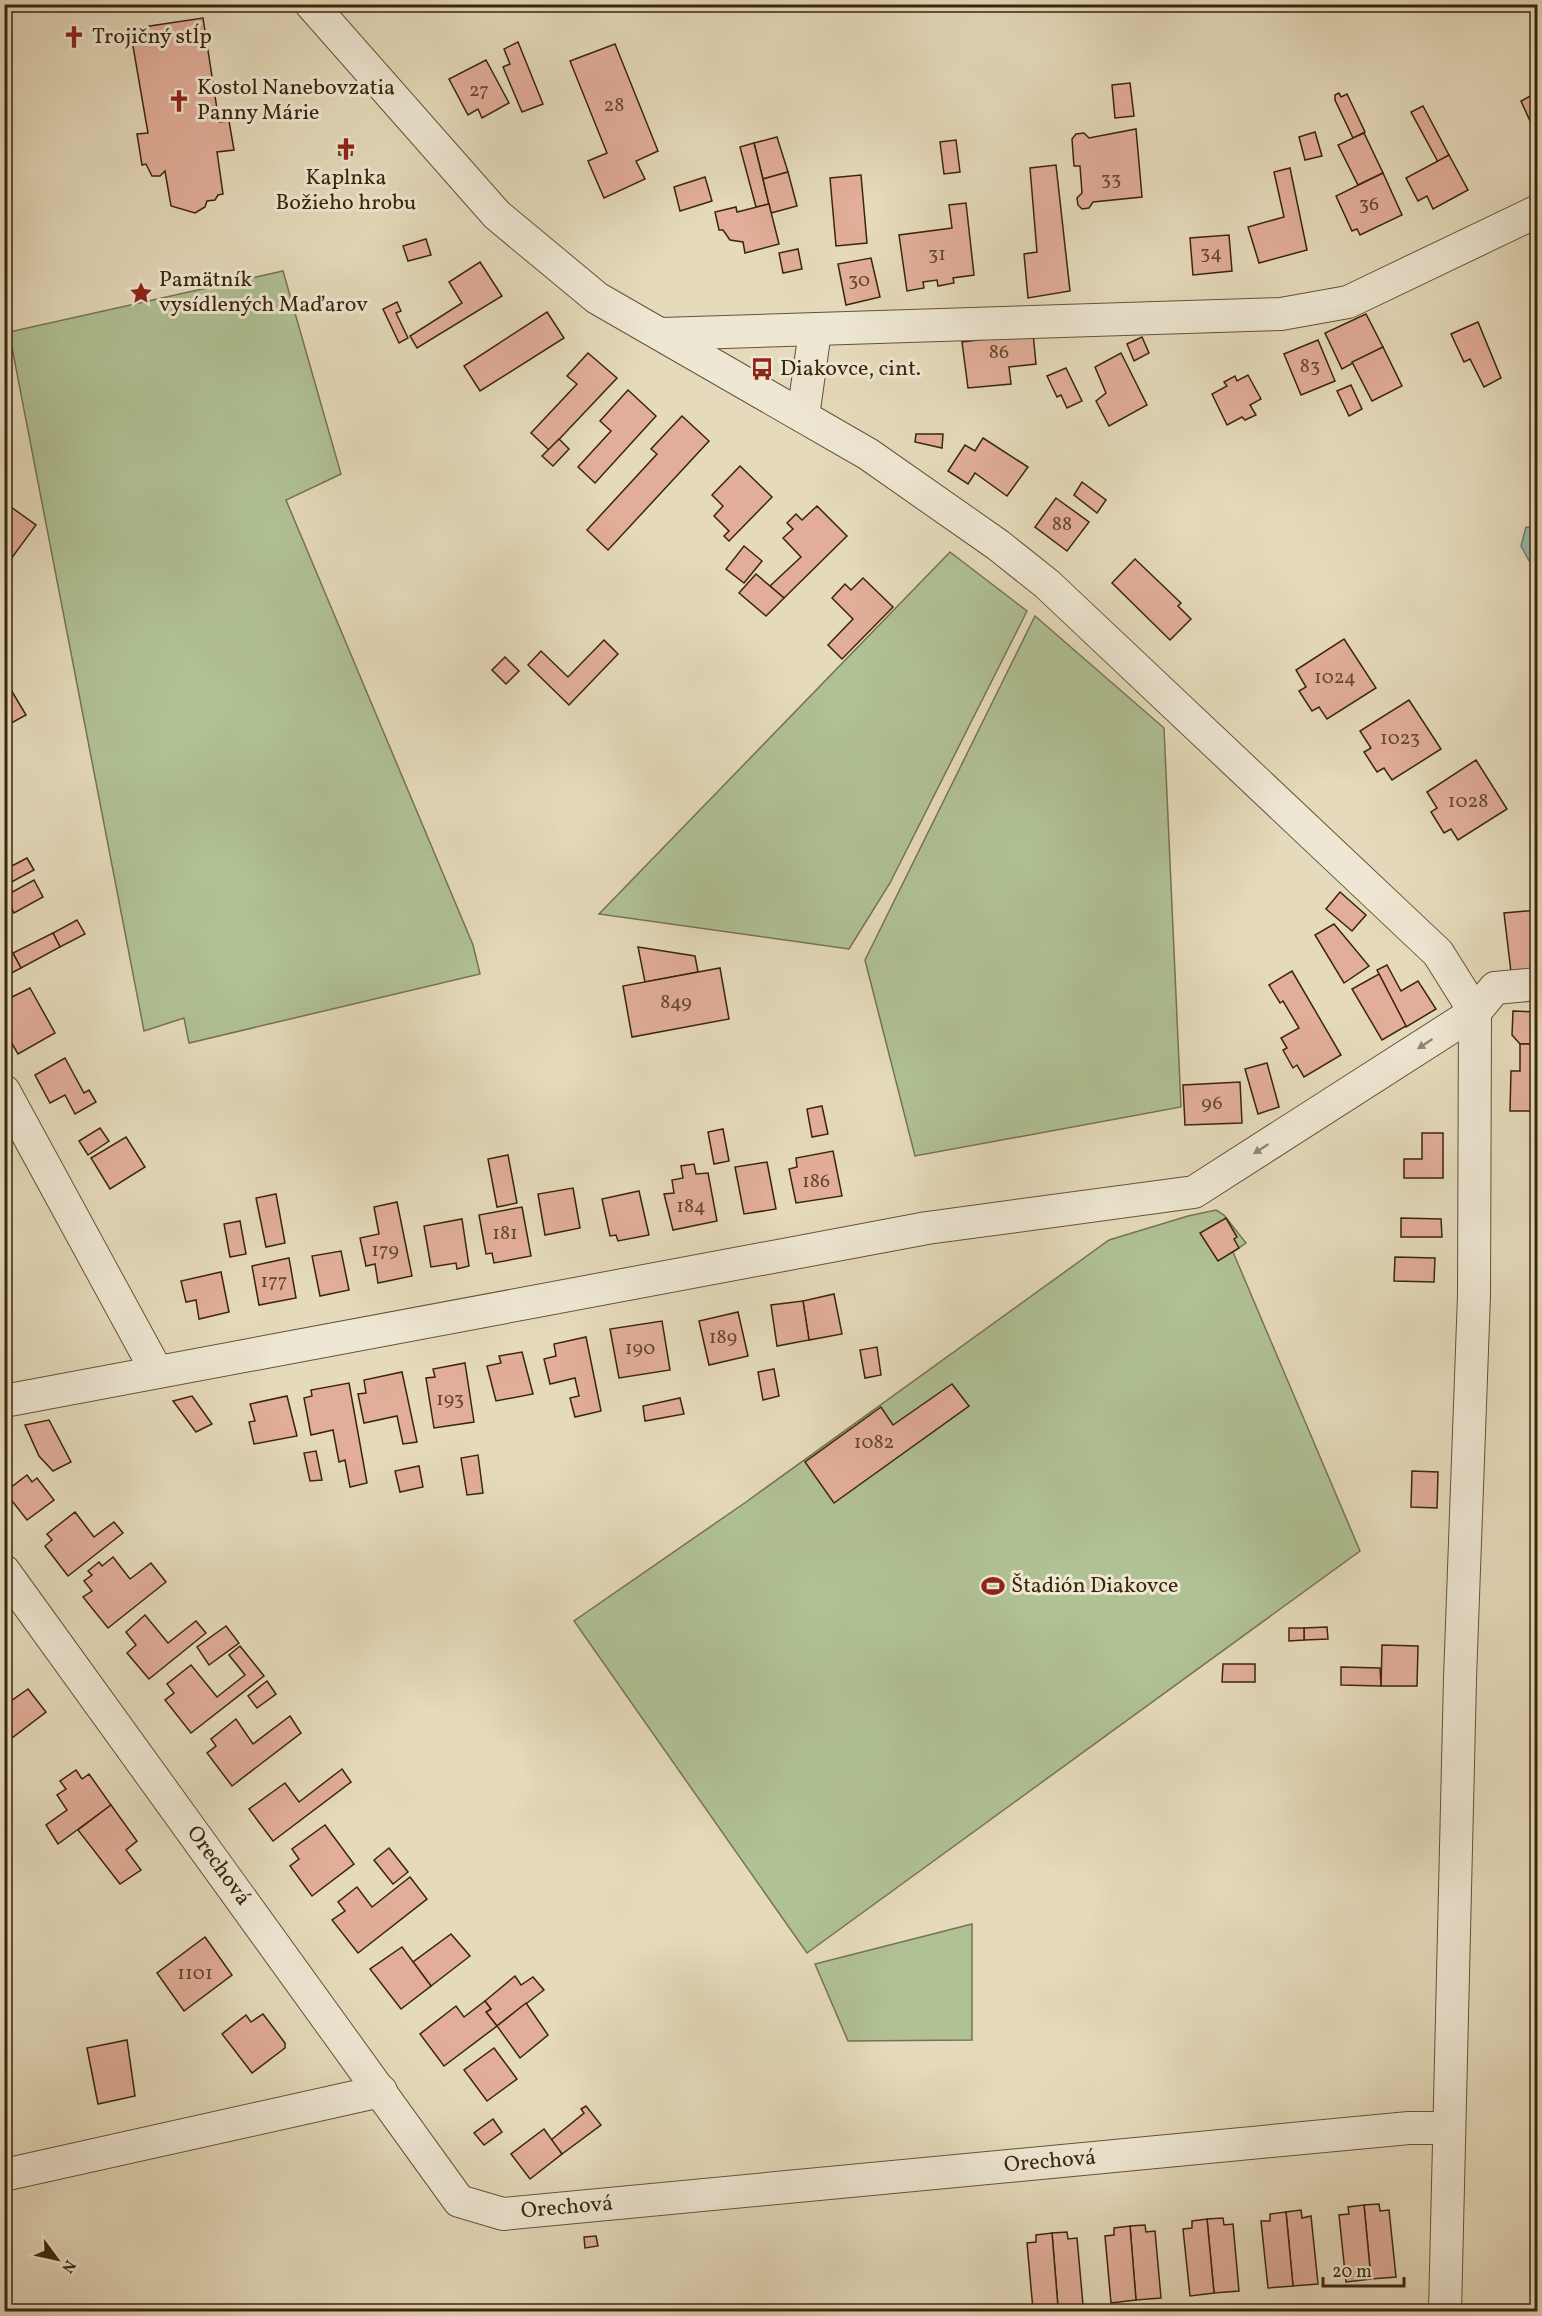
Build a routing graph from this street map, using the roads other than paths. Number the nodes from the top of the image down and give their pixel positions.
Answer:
1 (311, 4) edge
2 (1538, 211) edge
3 (815, 331) junction
4 (661, 334) junction
5 (803, 416) junction
6 (1538, 984) edge
7 (1475, 1012) junction
8 (4, 1092) edge
9 (157, 1372) junction
10 (4, 1401) edge
11 (4, 1571) edge
12 (381, 2091) junction
13 (1449, 2128) junction
14 (4, 2175) edge
15 (1445, 2312) edge

1 - 4 street
2 - 3 street
3 - 4 street
3 - 5 street
4 - 5 street
5 - 7 street
6 - 7 street
7 -> 9 street
7 - 13 street
8 - 9 street
9 - 10 street
11 - 12 street, Orechová
12 - 13 street, Orechová
12 - 14 street
13 - 15 street

